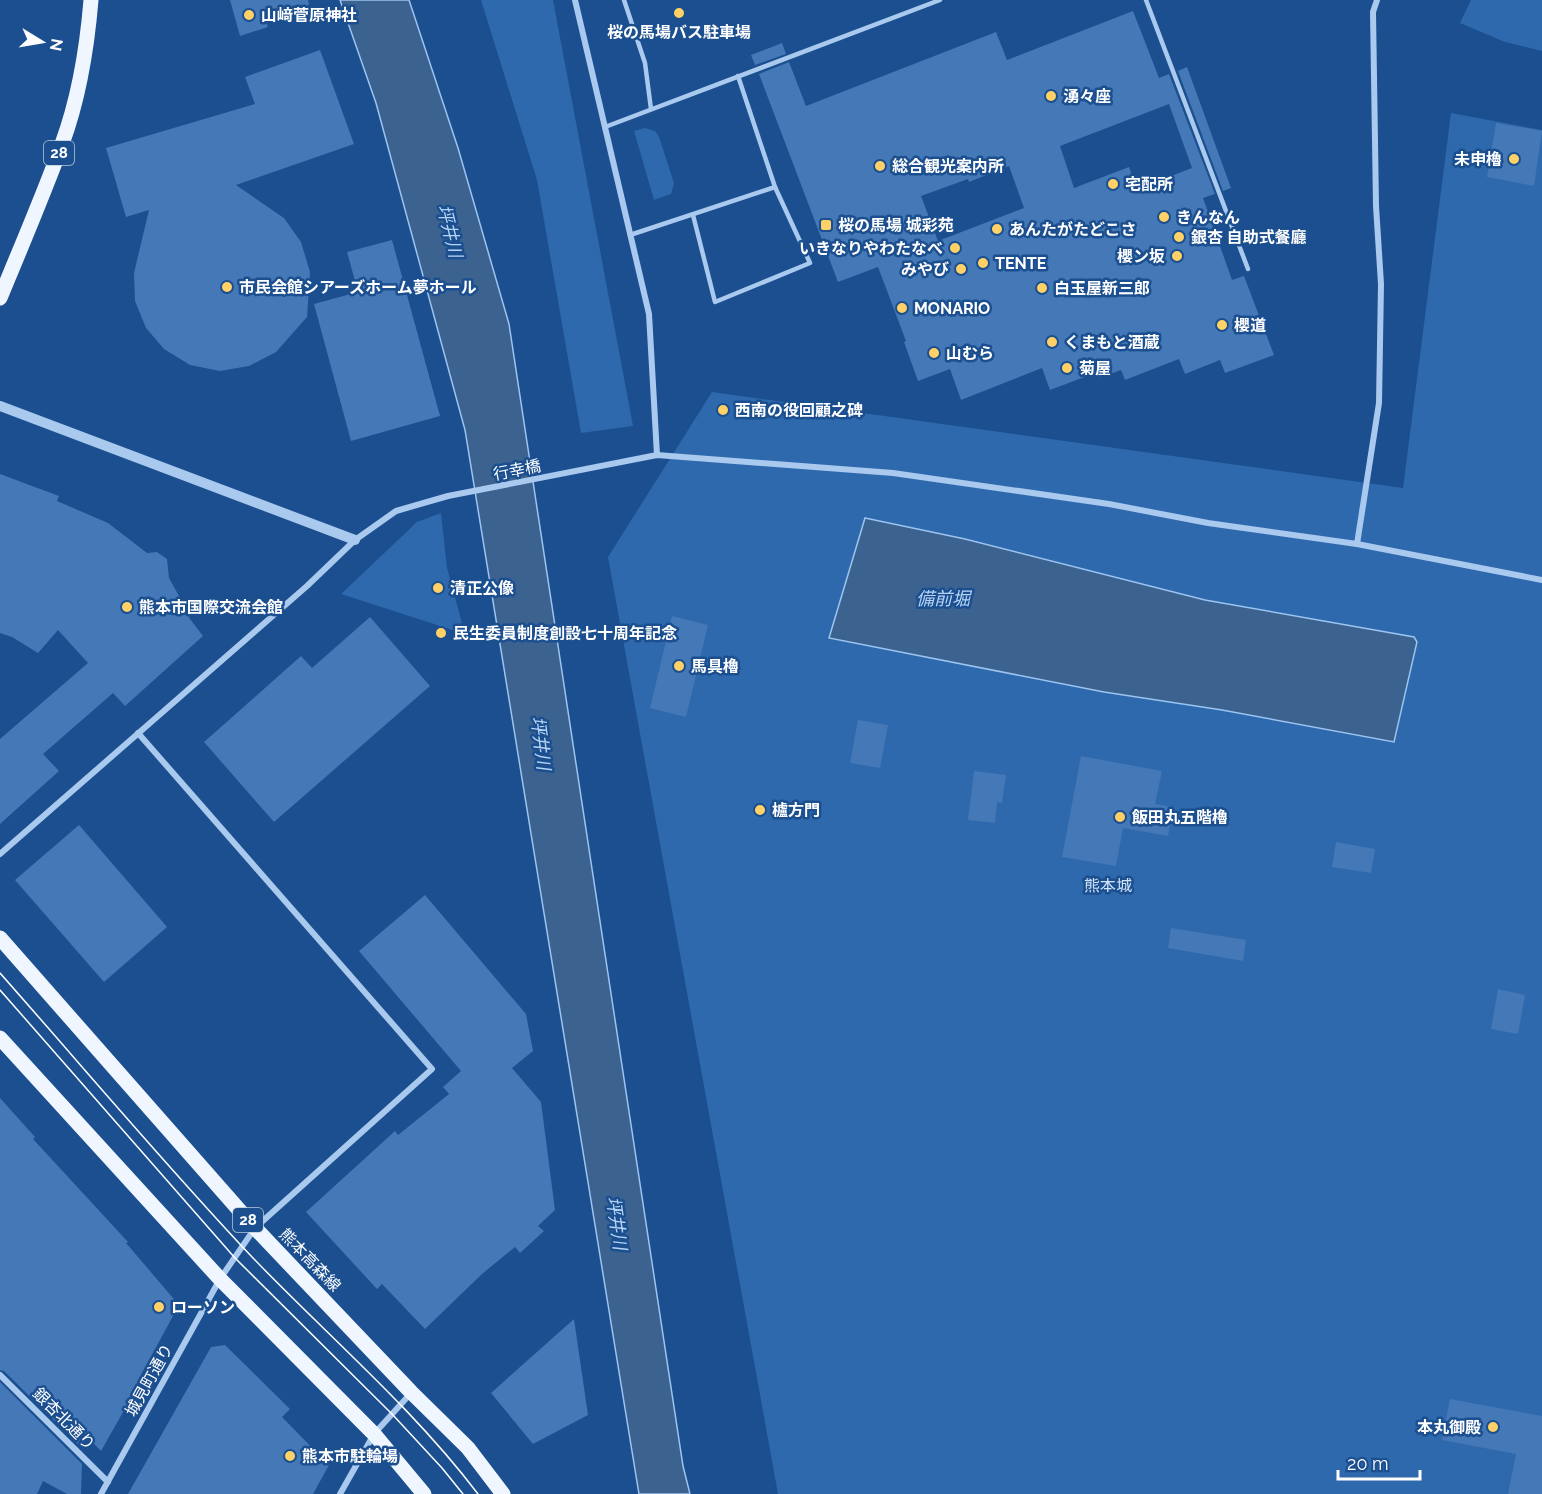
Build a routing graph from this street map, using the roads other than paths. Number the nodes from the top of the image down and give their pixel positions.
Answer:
1 (91, 0) edge
2 (575, 0) edge
3 (624, 0) edge
4 (940, 0) edge
5 (1146, 0) edge
6 (1377, 0) edge
7 (738, 76) junction
8 (651, 109) junction
9 (605, 127) junction
10 (775, 187) junction
11 (693, 214) junction
12 (630, 236) junction
13 (1248, 269) dead end
14 (0, 298) edge
15 (0, 406) edge
16 (657, 455) junction
17 (355, 540) junction
18 (1357, 544) junction
19 (1542, 580) edge
20 (138, 733) junction
21 (0, 854) edge
22 (0, 938) edge
23 (0, 1038) edge
24 (255, 1228) junction
25 (220, 1279) junction
26 (0, 1374) edge
27 (411, 1392) junction
28 (374, 1434) junction
29 (108, 1482) junction
30 (101, 1494) edge
31 (339, 1494) edge
32 (424, 1494) edge
33 (503, 1494) edge

1 - 14 main road, 28
2 - 9 street
3 - 8 lane
4 - 7 lane
5 - 13 lane
6 - 18 street
7 - 8 lane
7 - 10 lane
8 - 9 lane
9 - 12 street
10 - 11 lane
10 - 11 lane
11 - 12 lane
12 - 16 street
15 - 17 street
16 - 17 street, 行幸橋
16 - 18 street, 行幸橋
17 - 20 street, 行幸橋
18 - 19 street, 行幸橋
20 - 21 street, 行幸橋
20 - 24 street, 城見町通り
22 - 24 main road, 熊本高森線 / 28
23 - 25 main road
24 - 25 street, 城見町通り
24 - 27 main road, 熊本高森線 / 28
25 - 28 main road
25 - 29 street, 城見町通り
26 - 29 street, 銀杏北通り
27 - 28 street
27 - 33 main road, 熊本高森線 / 28
28 - 31 street
28 - 32 main road
29 - 30 street, 城見町通り

